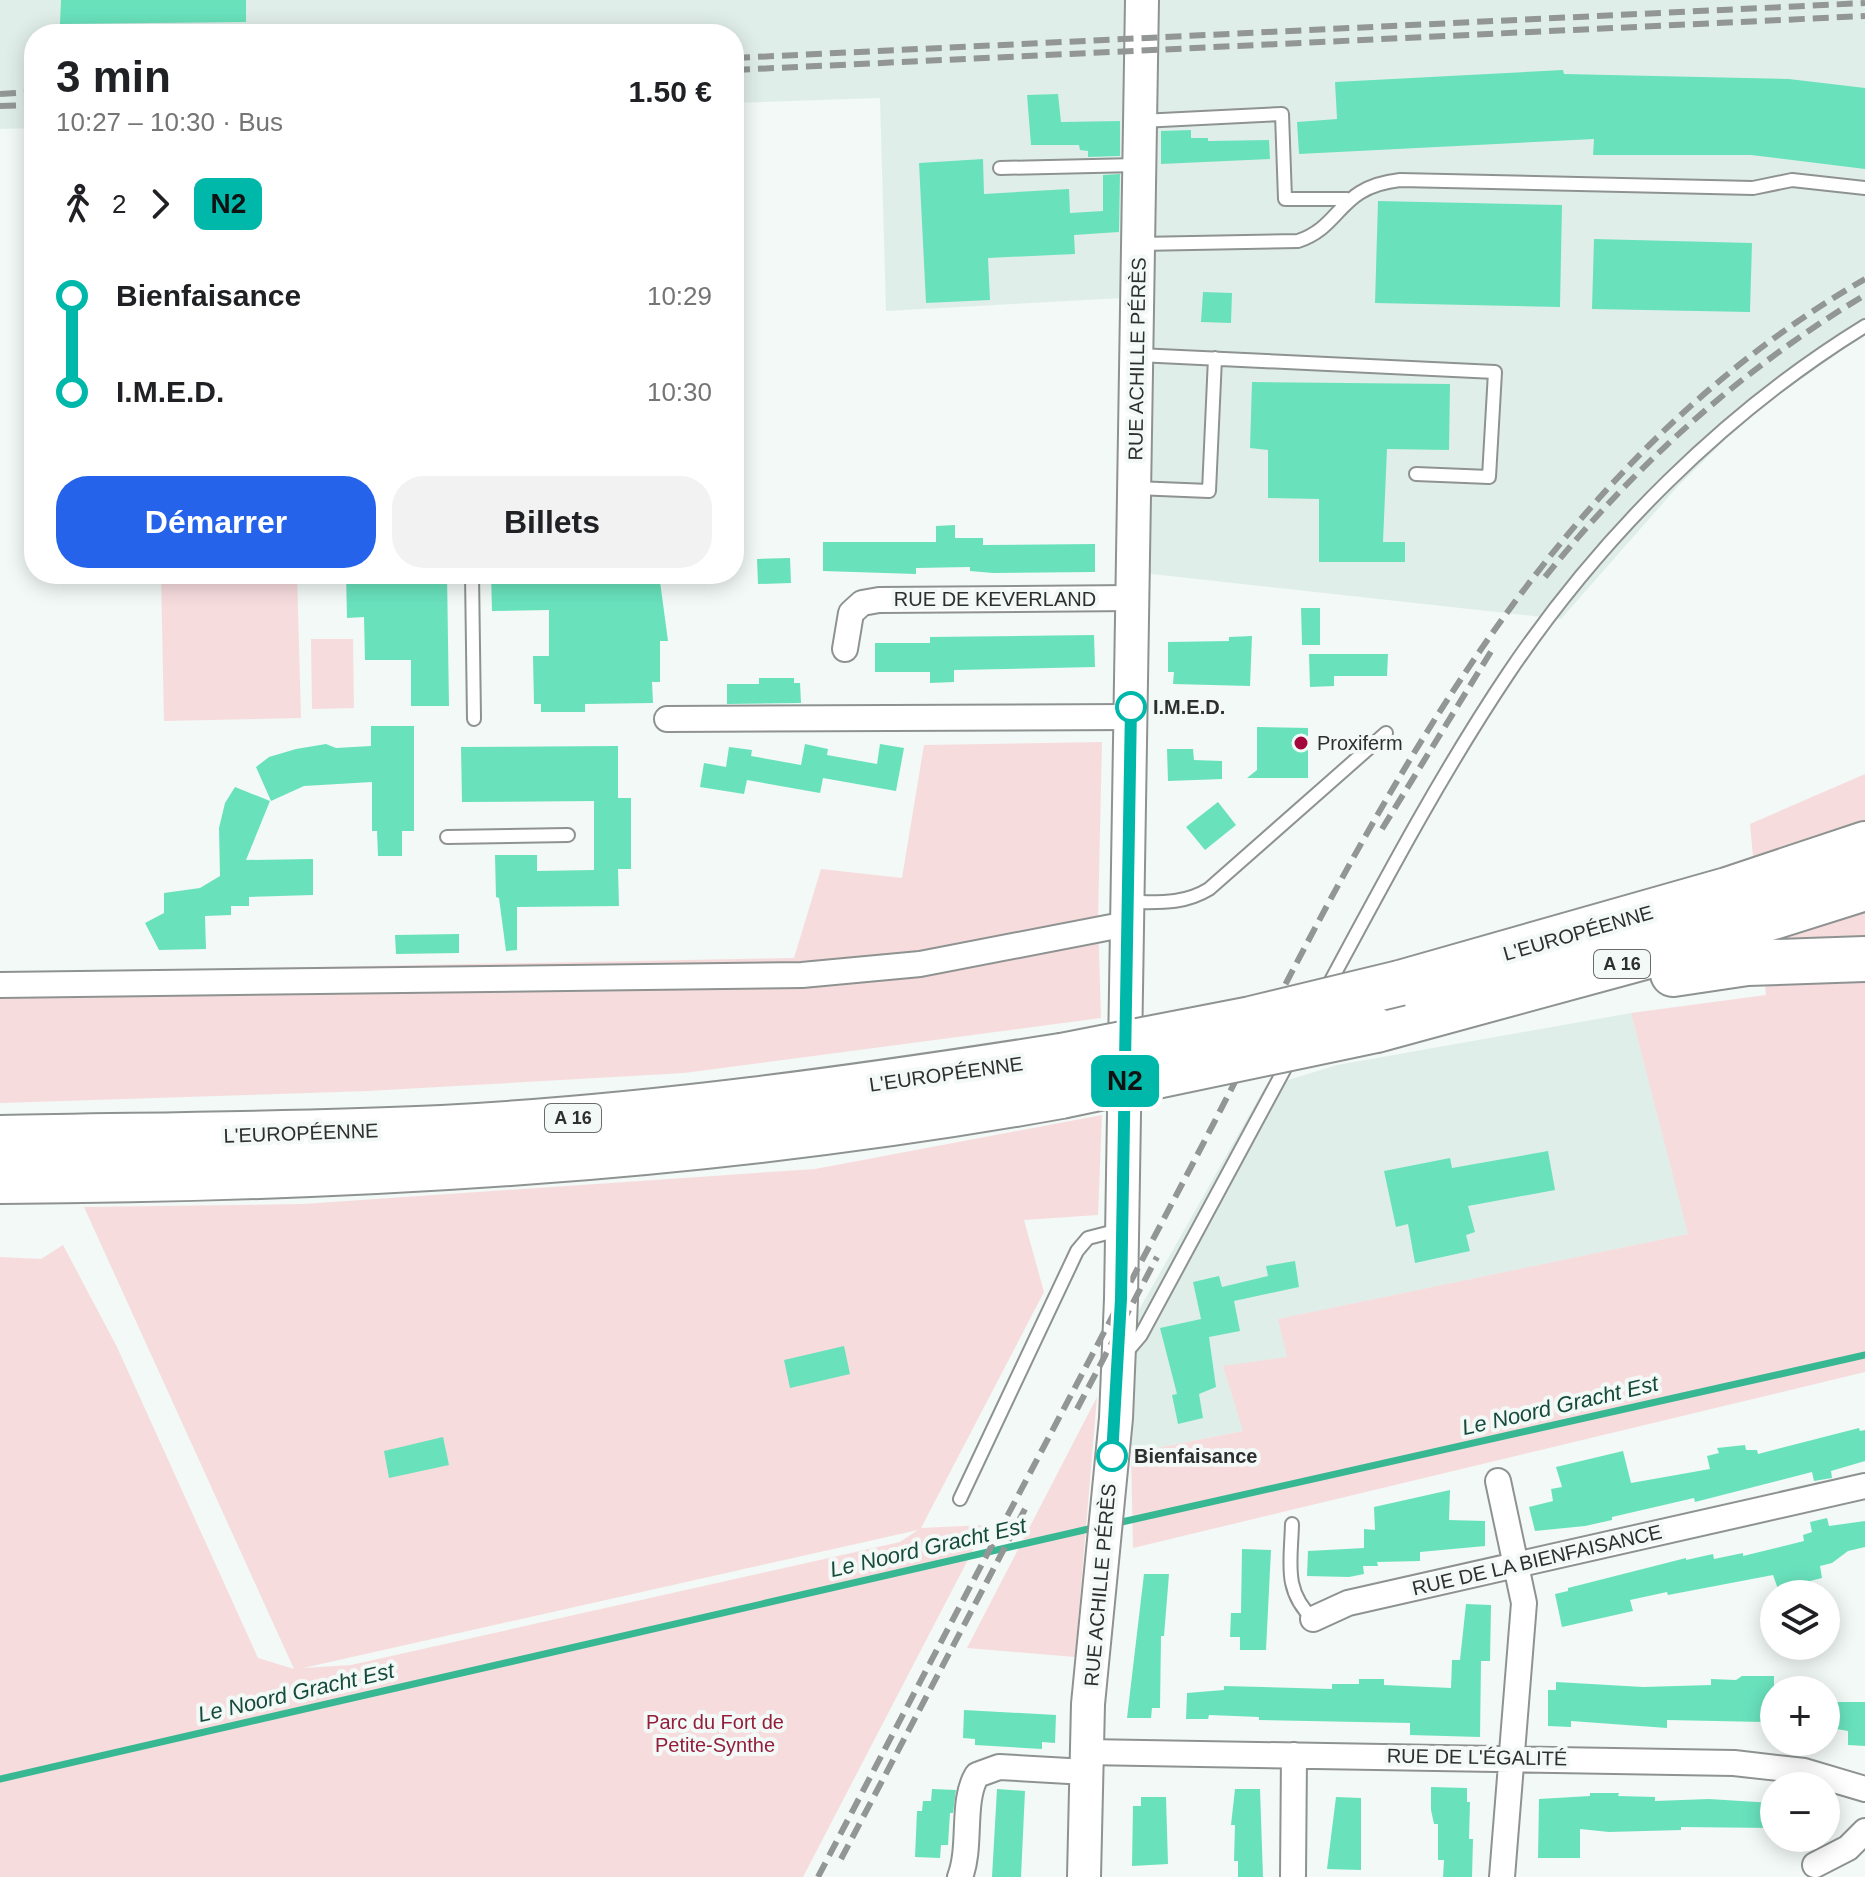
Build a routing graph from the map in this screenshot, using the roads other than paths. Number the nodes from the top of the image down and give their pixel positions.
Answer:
1 (1142, 0) edge
2 (1141, 121) junction
3 (1141, 165) junction
4 (1000, 168) dead end
5 (1865, 188) edge
6 (1347, 199) junction
7 (1139, 244) junction
8 (1865, 326) edge
9 (1138, 355) junction
10 (1215, 358) junction
11 (1416, 474) dead end
12 (1135, 488) junction
13 (472, 584) edge
14 (1133, 598) junction
15 (845, 649) dead end
16 (1131, 717) junction
17 (474, 719) dead end
18 (667, 719) dead end
19 (1386, 733) dead end
20 (1865, 825) edge
21 (568, 835) dead end
22 (447, 837) dead end
23 (1865, 844) edge
24 (1865, 888) edge
25 (1674, 906) junction
26 (1127, 913) junction
27 (1865, 959) edge
28 (0, 985) edge
29 (1311, 1019) dead end
30 (1376, 1030) junction
31 (1304, 1032) dead end
32 (1061, 1076) junction
33 (0, 1138) edge
34 (0, 1181) edge
35 (1122, 1230) junction
36 (1119, 1360) junction
37 (1498, 1481) dead end
38 (1865, 1486) edge
39 (960, 1499) dead end
40 (1292, 1524) dead end
41 (1518, 1564) junction
42 (1313, 1619) joint
43 (1294, 1755) junction
44 (1513, 1757) junction
45 (1086, 1762) junction
46 (1865, 1789) edge
47 (1865, 1831) edge
48 (1815, 1865) dead end
49 (960, 1877) edge
50 (1084, 1877) edge
51 (1293, 1877) edge
52 (1502, 1877) edge

1 - 2 street, RUE ACHILLE PÉRÈS
2 - 3 street, RUE ACHILLE PÉRÈS
2 - 6 lane
3 - 4 lane
3 - 7 street, RUE ACHILLE PÉRÈS
5 - 6 lane
6 - 7 lane
7 - 9 street, RUE ACHILLE PÉRÈS
8 - 29 lane
9 - 10 lane
9 - 12 street, RUE ACHILLE PÉRÈS
10 - 11 lane
10 - 12 lane
12 - 14 street, RUE ACHILLE PÉRÈS
13 - 17 lane
14 - 15 street, RUE DE KEVERLAND
14 - 16 street, RUE ACHILLE PÉRÈS
16 - 18 street
16 - 26 street, RUE ACHILLE PÉRÈS
19 - 26 lane
20 - 25 highway
21 - 22 lane
23 - 25 highway, L'EUROPÉENNE / A 16
24 - 30 highway, L'EUROPÉENNE / A 16
25 - 32 highway, L'EUROPÉENNE / A 16, bridge
26 - 28 street
26 - 35 street, RUE ACHILLE PÉRÈS
27 - 30 highway
30 - 32 highway, L'EUROPÉENNE / A 16, bridge
31 - 36 lane
32 - 33 highway, L'EUROPÉENNE / A 16
32 - 34 highway, L'EUROPÉENNE / A 16
35 - 36 street, RUE ACHILLE PÉRÈS
35 - 39 lane
36 - 45 street, RUE ACHILLE PÉRÈS
37 - 41 street
38 - 41 street, RUE DE LA BIENFAISANCE
40 - 42 lane, RUE DE LA BIENFAISANCE
41 - 42 street, RUE DE LA BIENFAISANCE
41 - 44 street
43 - 44 street, RUE DE L'ÉGALITÉ
43 - 45 street, RUE DE L'ÉGALITÉ
43 - 51 street
44 - 46 street, RUE DE L'ÉGALITÉ
44 - 52 street
45 - 49 street, RUE DE L'ÉGALITÉ
45 - 50 street, RUE ACHILLE PÉRÈS
47 - 48 street

